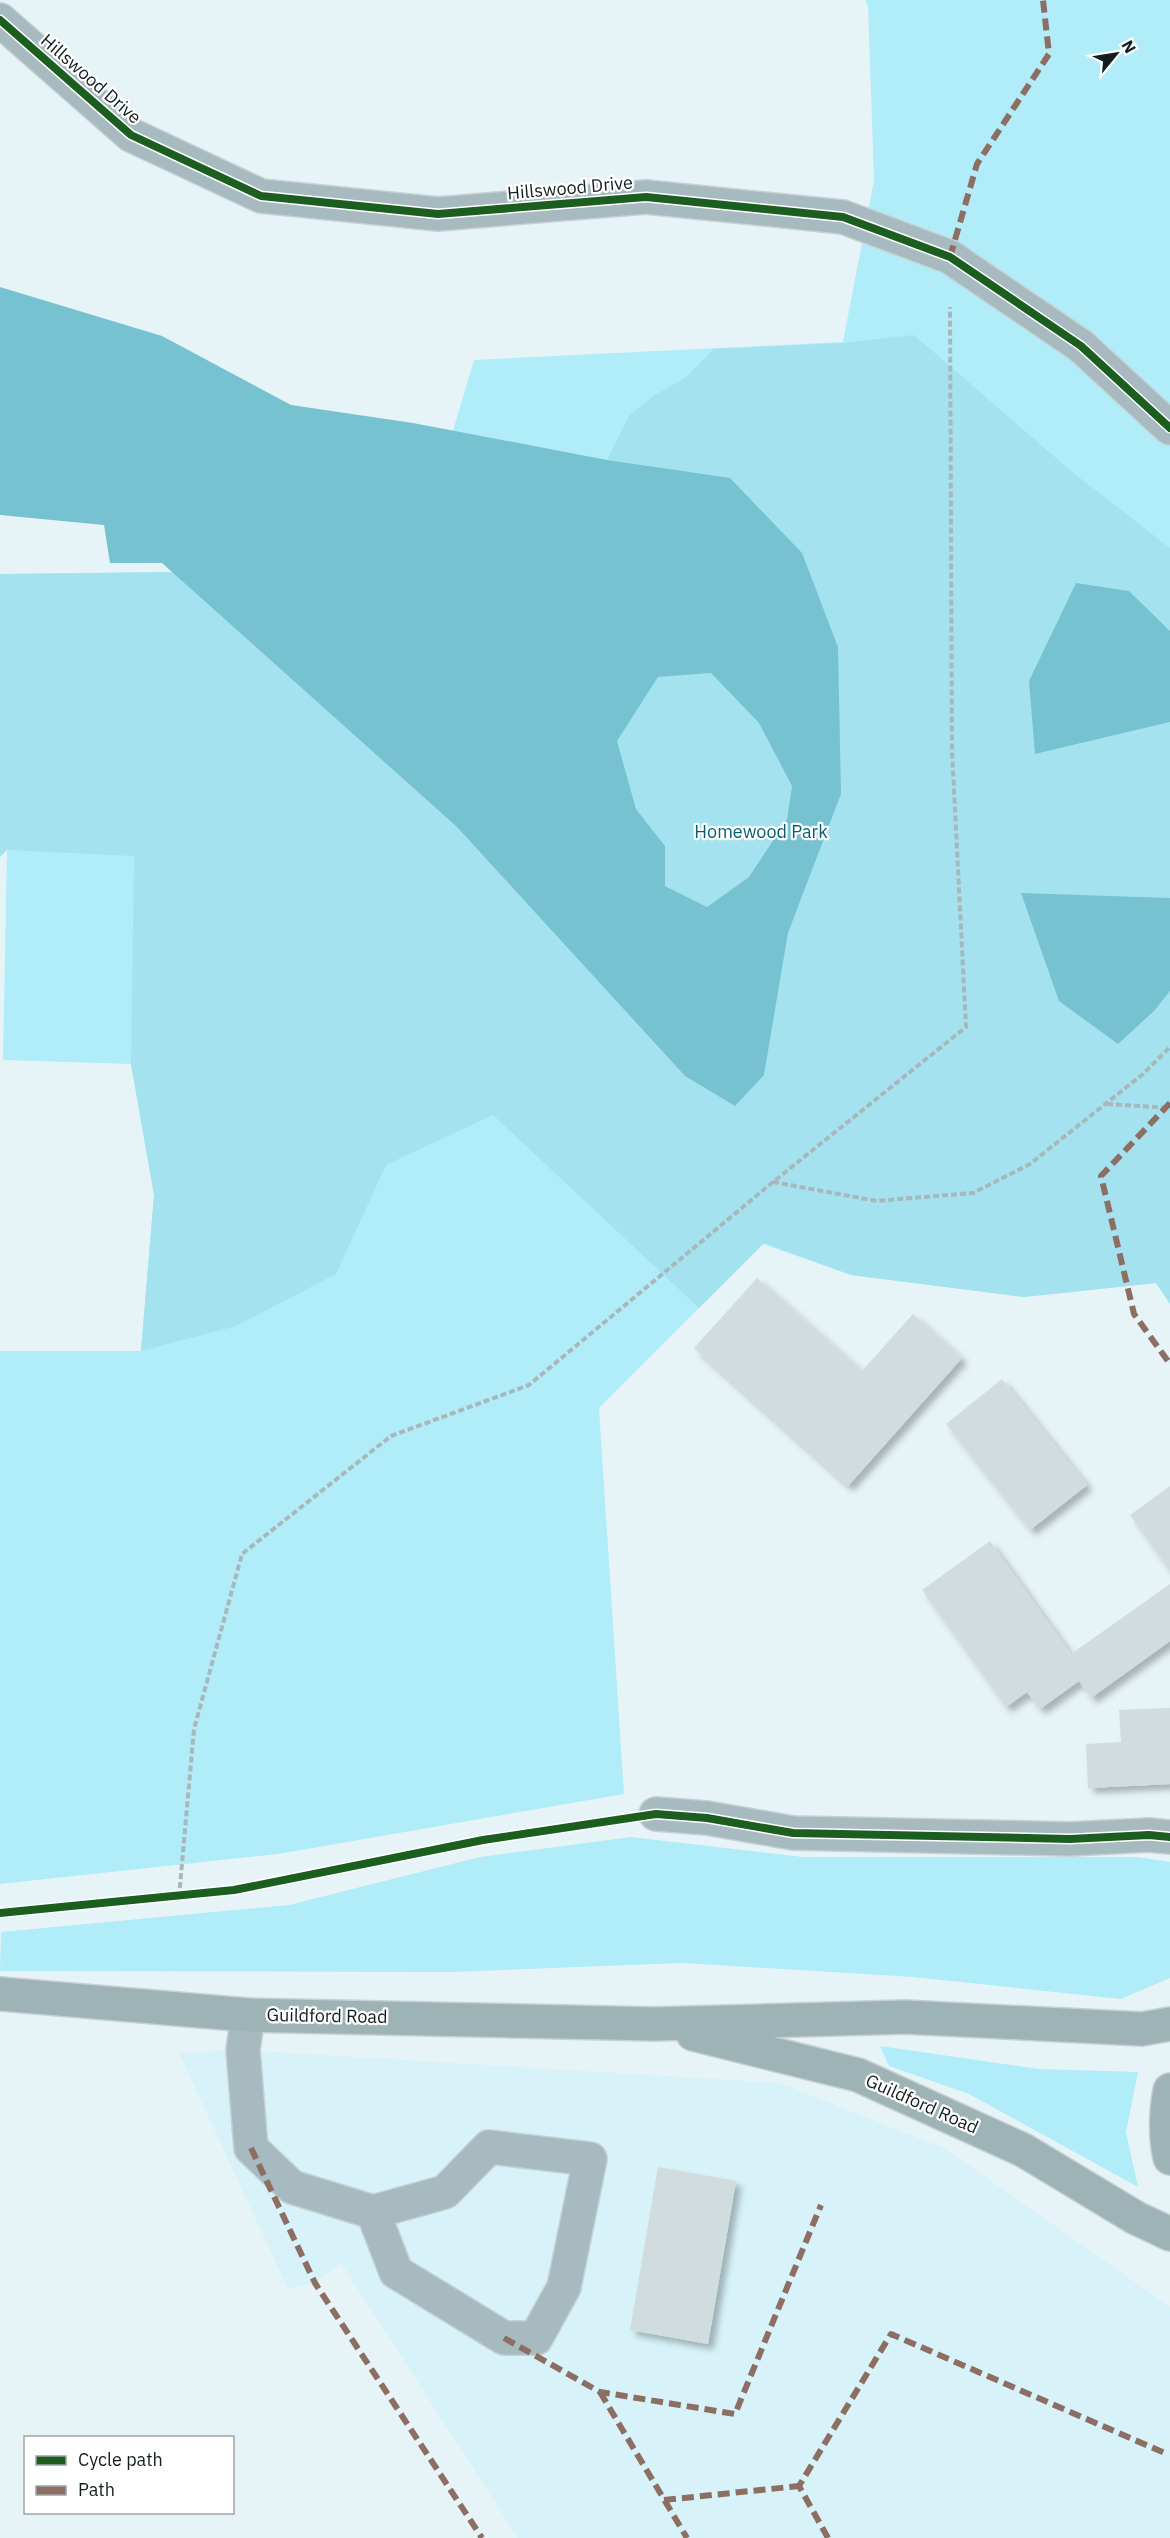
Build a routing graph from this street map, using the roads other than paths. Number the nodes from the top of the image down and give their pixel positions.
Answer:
1 (0, 20) edge
2 (1170, 428) edge
3 (656, 1814) dead end
4 (1170, 1836) edge
5 (0, 1994) edge
6 (248, 2014) junction
7 (654, 2024) junction
8 (1170, 2024) edge
9 (1170, 2090) edge
10 (1170, 2158) edge
11 (372, 2212) junction
12 (1170, 2234) edge

1 - 2 street, Hillswood Drive
3 - 4 street
5 - 6 main road, Guildford Road
6 - 7 main road, Guildford Road
6 - 11 street
7 - 8 main road, Guildford Road
7 - 12 main road, Guildford Road
9 - 10 main road
11 - 11 street

